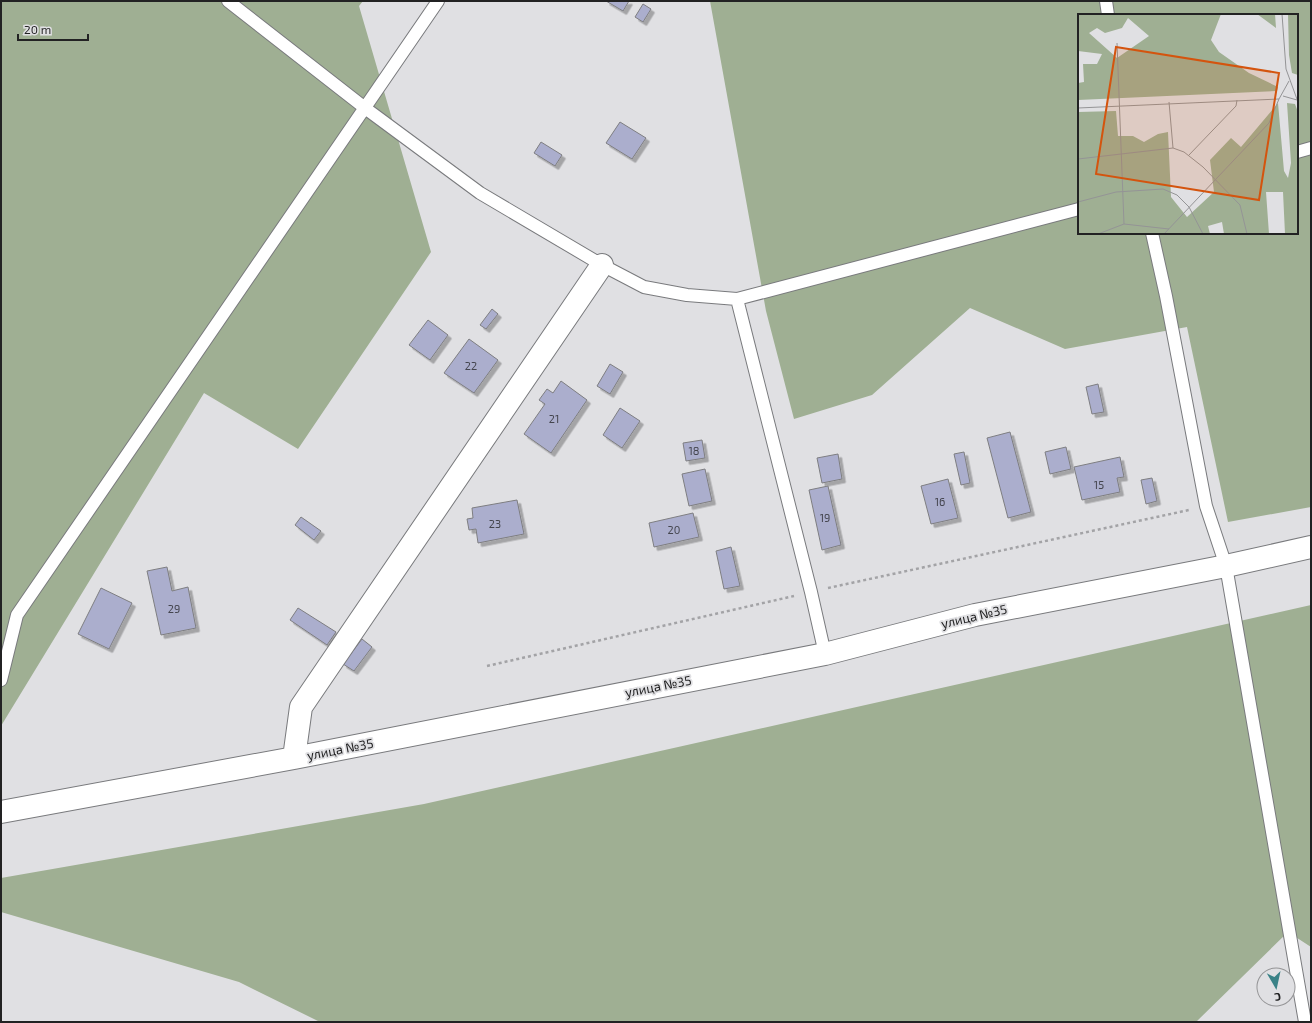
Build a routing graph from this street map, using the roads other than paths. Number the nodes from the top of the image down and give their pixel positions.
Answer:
1 (228, 1) edge
2 (438, 1) edge
3 (1106, 1) edge
4 (1108, 14) edge
5 (365, 108) junction
6 (1311, 148) edge
7 (1298, 152) edge
8 (1078, 209) edge
9 (1152, 234) edge
10 (602, 265) junction
11 (737, 299) junction
12 (1311, 547) edge
13 (1226, 566) junction
14 (824, 654) junction
15 (1, 680) edge
16 (294, 758) junction
17 (1, 812) edge
18 (1305, 1022) edge

1 - 5 lane
2 - 5 lane
3 - 4 lane
5 - 10 lane
5 - 15 lane
6 - 7 lane
8 - 11 lane
9 - 13 lane
10 - 11 lane
10 - 16 street
11 - 14 lane
12 - 13 street, улица №35
13 - 14 street, улица №35
13 - 18 lane
14 - 16 street, улица №35
16 - 17 street, улица №35

